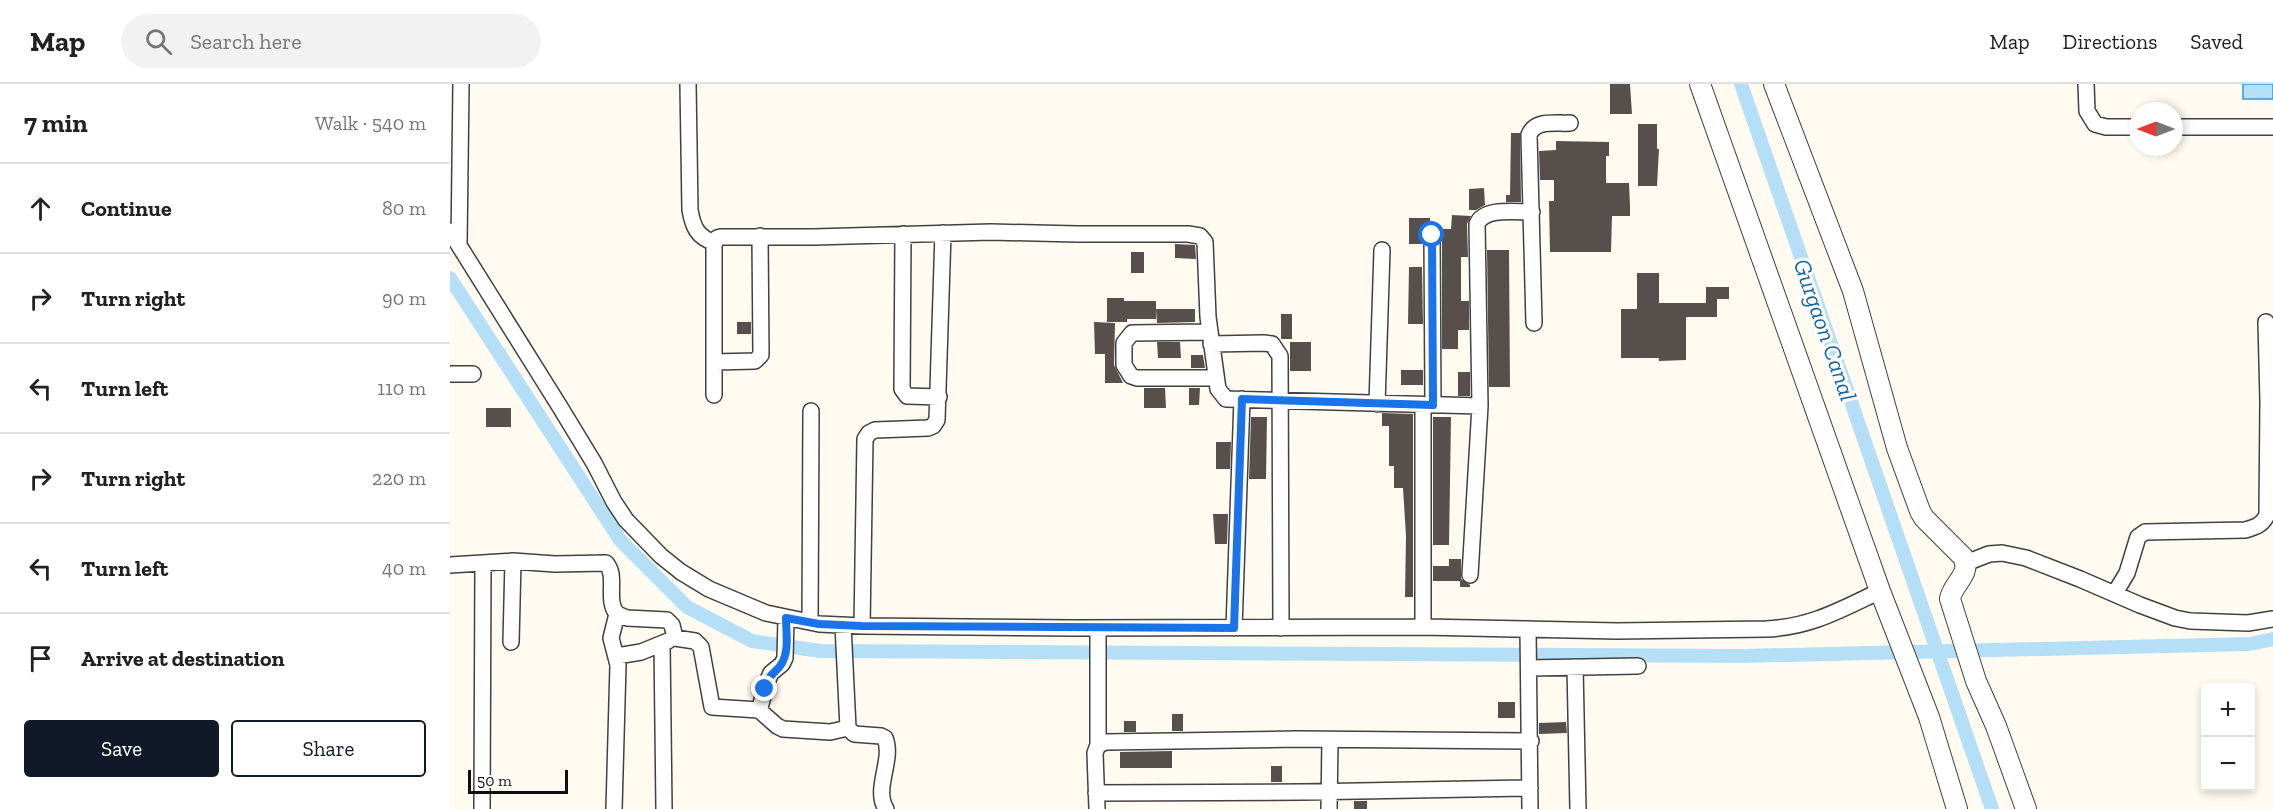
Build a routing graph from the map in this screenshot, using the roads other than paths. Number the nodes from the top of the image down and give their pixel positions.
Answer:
1 (461, 84) edge
2 (688, 84) edge
3 (1700, 84) edge
4 (1774, 84) edge
5 (2086, 84) edge
6 (1570, 123) dead end
7 (2129, 127) edge
8 (2183, 127) edge
9 (2273, 128) edge
10 (1532, 212) junction
11 (450, 231) edge
12 (943, 233) junction
13 (903, 234) junction
14 (1432, 235) dead end
15 (760, 236) junction
16 (715, 243) junction
17 (459, 245) junction
18 (1382, 250) dead end
19 (2265, 322) dead end
20 (1534, 323) dead end
21 (1210, 338) junction
22 (714, 362) junction
23 (450, 374) edge
24 (473, 374) dead end
25 (1216, 378) junction
26 (714, 395) dead end
27 (939, 397) junction
28 (1242, 399) junction
29 (1280, 402) junction
30 (1377, 404) junction
31 (1428, 405) junction
32 (1480, 406) junction
33 (811, 411) dead end
34 (513, 561) junction
35 (483, 563) junction
36 (1966, 563) junction
37 (450, 565) edge
38 (1470, 575) dead end
39 (1880, 591) junction
40 (2115, 593) junction
41 (617, 615) junction
42 (786, 618) junction
43 (2273, 619) edge
44 (810, 622) junction
45 (843, 625) junction
46 (862, 626) junction
47 (1423, 627) junction
48 (1098, 628) junction
49 (1234, 628) junction
50 (1281, 628) junction
51 (1528, 628) junction
52 (668, 641) junction
53 (511, 642) dead end
54 (617, 656) junction
55 (1529, 657) junction
56 (1638, 666) dead end
57 (1575, 667) junction
58 (759, 711) junction
59 (848, 728) junction
60 (1330, 740) junction
61 (1531, 741) junction
62 (1098, 745) junction
63 (1530, 788) junction
64 (1330, 792) junction
65 (1096, 793) junction
66 (482, 809) edge
67 (614, 809) edge
68 (664, 809) edge
69 (886, 809) edge
70 (1097, 809) edge
71 (1329, 809) edge
72 (1530, 809) edge
73 (1578, 809) edge
74 (1956, 809) edge
75 (2026, 809) edge

1 - 17 street
2 - 16 street
3 - 39 street
4 - 36 street
5 - 7 street
6 - 10 street
8 - 9 street
10 - 20 street
10 - 32 street
11 - 17 street
12 - 13 street
12 - 21 street
12 - 27 street
13 - 15 street
13 - 27 street
14 - 31 street
15 - 16 street
15 - 22 street
16 - 22 street
17 - 42 street
18 - 30 street
19 - 40 street
21 - 25 street
21 - 25 street
21 - 29 street
22 - 26 street
23 - 24 street
25 - 28 street
27 - 46 street
28 - 29 street
28 - 49 street
29 - 30 street
29 - 50 street
30 - 31 street
31 - 32 street
31 - 47 street
32 - 38 street
33 - 44 street
34 - 35 street
34 - 41 street
34 - 53 street
35 - 37 street
35 - 66 street
36 - 40 street
36 - 75 street
39 - 51 street
39 - 74 street
40 - 43 street
41 - 52 street
41 - 54 street
42 - 44 street
42 - 58 street
44 - 45 street
45 - 46 street
45 - 59 street
46 - 48 street
47 - 50 street
47 - 51 street
48 - 49 street
48 - 62 street
49 - 50 street
51 - 55 street
52 - 54 street
52 - 58 street
52 - 68 street
54 - 67 street
55 - 57 street
55 - 61 street
56 - 57 street
57 - 73 street
58 - 59 street
59 - 69 street
60 - 61 street
60 - 62 street
60 - 64 street
61 - 63 street
62 - 65 street
63 - 64 street
63 - 72 street
64 - 65 street
64 - 71 street
65 - 70 street

